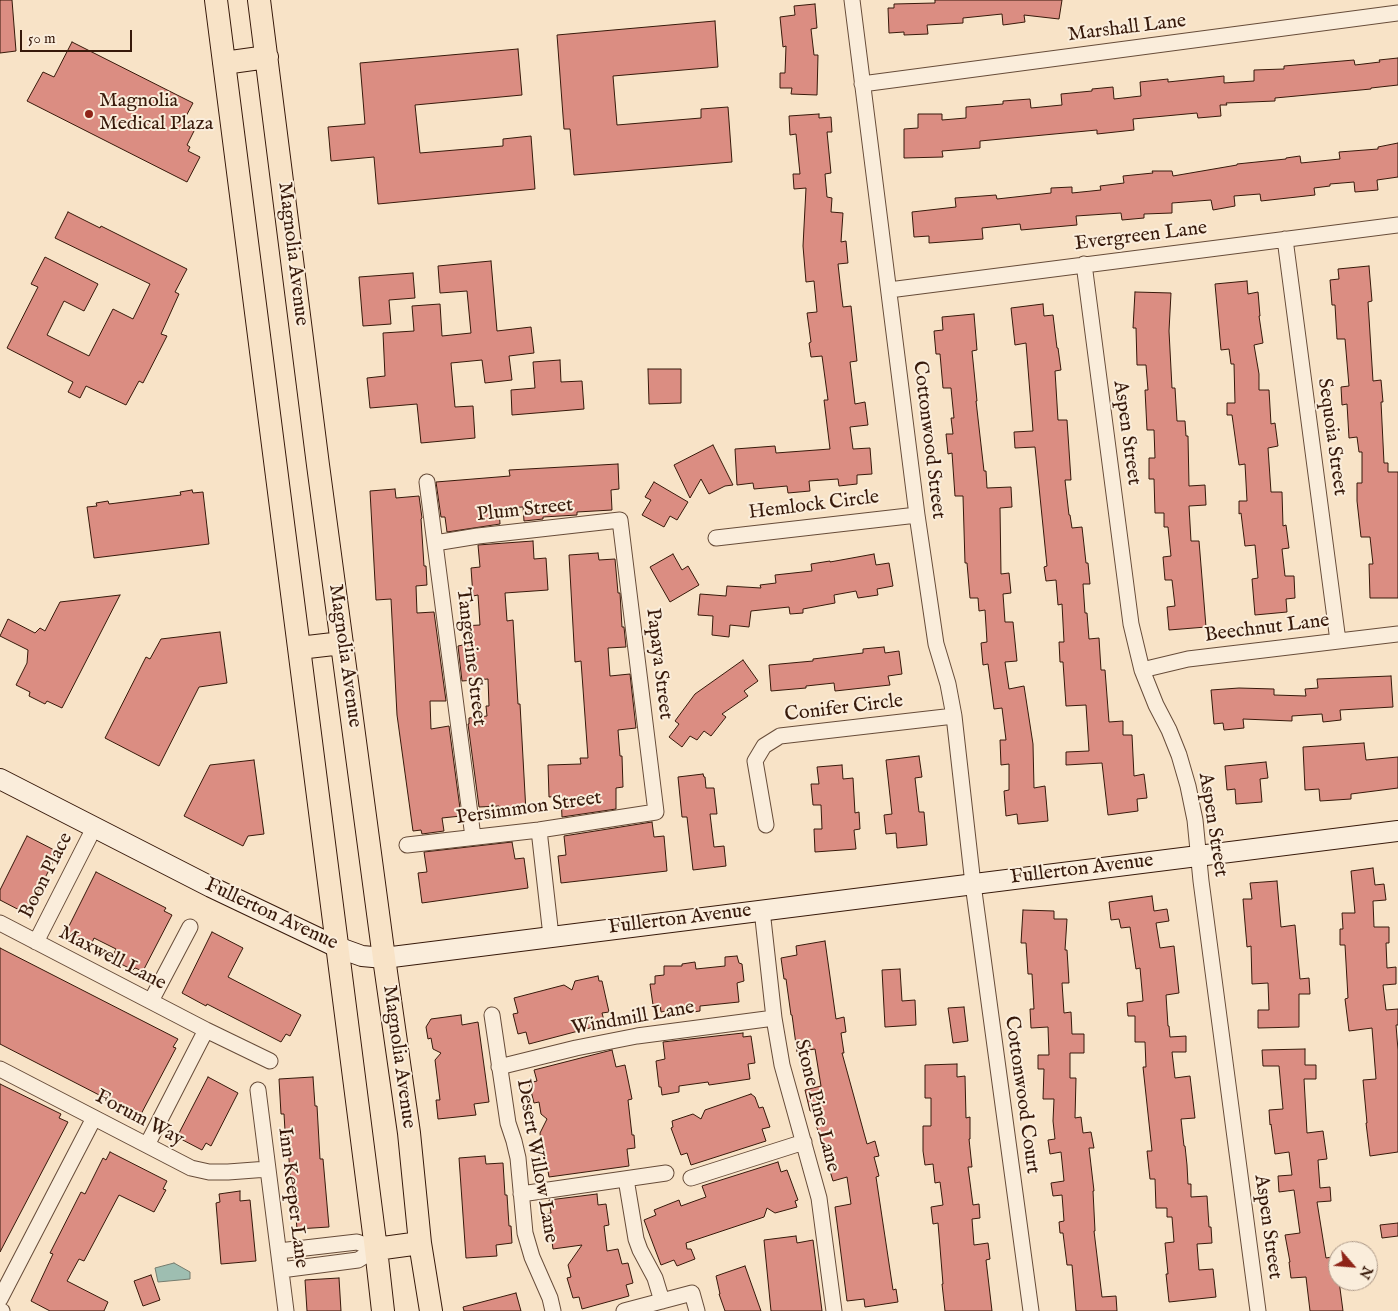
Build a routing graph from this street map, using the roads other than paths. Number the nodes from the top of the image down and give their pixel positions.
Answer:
1 (216, 0) edge
2 (259, 0) edge
3 (852, 0) edge
4 (1398, 14) edge
5 (267, 56) junction
6 (224, 63) junction
7 (862, 84) junction
8 (1398, 225) edge
9 (1285, 239) junction
10 (1084, 264) junction
11 (888, 290) junction
12 (427, 482) dead end
13 (917, 515) junction
14 (620, 520) joint
15 (716, 538) dead end
16 (435, 543) junction
17 (1398, 634) edge
18 (1338, 641) junction
19 (342, 643) junction
20 (299, 648) junction
21 (1142, 670) junction
22 (954, 716) junction
23 (0, 779) edge
24 (656, 812) joint
25 (766, 825) dead end
26 (94, 828) junction
27 (539, 830) junction
28 (1398, 831) edge
29 (473, 837) junction
30 (407, 845) dead end
31 (1198, 856) junction
32 (972, 884) junction
33 (762, 910) junction
34 (0, 923) edge
35 (190, 927) dead end
36 (550, 936) junction
37 (36, 942) junction
38 (337, 947) junction
39 (384, 958) junction
40 (151, 1001) junction
41 (492, 1015) dead end
42 (774, 1018) junction
43 (206, 1030) junction
44 (270, 1061) dead end
45 (499, 1067) junction
46 (0, 1069) edge
47 (258, 1090) dead end
48 (94, 1118) junction
49 (804, 1142) junction
50 (147, 1145) junction
51 (268, 1169) junction
52 (666, 1173) dead end
53 (691, 1178) dead end
54 (626, 1179) junction
55 (521, 1194) junction
56 (420, 1243) junction
57 (376, 1249) junction
58 (279, 1251) junction
59 (281, 1270) junction
60 (0, 1299) edge
61 (662, 1301) junction
62 (286, 1311) edge
63 (383, 1311) edge
64 (431, 1311) edge
65 (553, 1311) edge
66 (624, 1311) edge
67 (697, 1311) edge
68 (834, 1311) edge
69 (1030, 1311) edge
70 (1258, 1311) edge

1 - 6 main road
2 - 5 main road, Magnolia Avenue
3 - 7 street, Cottonwood Street
4 - 7 street, Marshall Lane
5 - 6 main road
5 - 19 main road, Magnolia Avenue
6 - 20 main road
7 - 11 street, Cottonwood Street
8 - 9 street, Evergreen Lane
9 - 10 street, Evergreen Lane
9 - 18 street, Sequoia Street
10 - 11 street, Evergreen Lane
10 - 21 street, Aspen Street
11 - 13 street, Cottonwood Street
12 - 16 street, Tangerine Street
13 - 15 street, Hemlock Circle
13 - 22 street, Cottonwood Street
14 - 16 street, Plum Street
14 - 24 street, Papaya Street
16 - 29 street, Tangerine Street
17 - 18 street, Beechnut Lane
18 - 21 street, Beechnut Lane
19 - 20 main road
19 - 39 main road, Magnolia Avenue
20 - 38 main road
21 - 31 street, Aspen Street
22 - 25 street, Conifer Circle
22 - 32 street, Cottonwood Street
23 - 26 main road, Fullerton Avenue
24 - 27 street, Persimmon Street
26 - 37 street, Boon Place
26 - 38 main road, Fullerton Avenue
27 - 29 street, Persimmon Street
27 - 36 street
28 - 31 main road, Fullerton Avenue
29 - 30 street, Persimmon Street
31 - 32 main road, Fullerton Avenue
31 - 70 street, Aspen Street
32 - 33 main road, Fullerton Avenue
32 - 69 street, Cottonwood Court
33 - 36 main road, Fullerton Avenue
33 - 42 street, Stone Pine Lane
34 - 37 street, Maxwell Lane
35 - 40 street
36 - 39 main road, Fullerton Avenue
37 - 40 street, Maxwell Lane
38 - 39 main road, Fullerton Avenue
38 - 57 main road
39 - 56 main road, Magnolia Avenue
40 - 43 street, Maxwell Lane
41 - 45 street, Desert Willow Lane
42 - 45 street, Windmill Lane
42 - 49 street, Stone Pine Lane
43 - 44 street
43 - 50 street
45 - 55 street, Desert Willow Lane
46 - 48 street, Forum Way
47 - 51 street, Inn Keeper Lane
48 - 50 street, Forum Way
48 - 60 street
49 - 53 street
49 - 68 street, Stone Pine Lane
50 - 51 street, Forum Way
51 - 58 street, Inn Keeper Lane
52 - 54 street
54 - 55 street
54 - 61 street
55 - 65 street, Desert Willow Lane
56 - 57 main road
56 - 64 main road, Magnolia Avenue
57 - 58 street
57 - 59 street
57 - 63 main road
58 - 59 street, Inn Keeper Lane
59 - 62 street, Inn Keeper Lane
61 - 66 street
61 - 67 street

